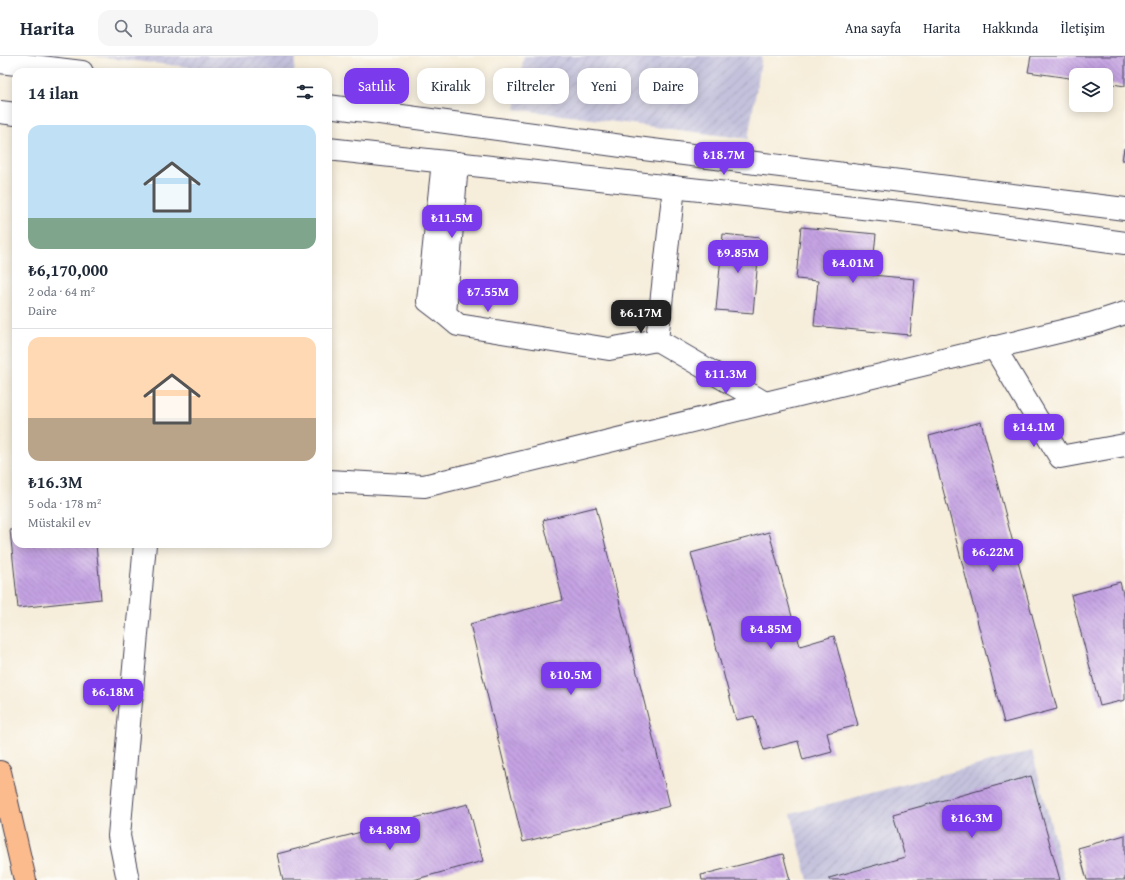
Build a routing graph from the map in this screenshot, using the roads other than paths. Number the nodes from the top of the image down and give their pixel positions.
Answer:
1 (13, 60) edge
2 (59, 68) edge
3 (332, 107) edge
4 (0, 112) edge
5 (12, 114) edge
6 (332, 149) edge
7 (457, 163) junction
8 (674, 187) junction
9 (1125, 209) edge
10 (1125, 243) edge
11 (1125, 313) edge
12 (657, 340) junction
13 (994, 347) junction
14 (765, 403) junction
15 (1125, 446) edge
16 (332, 481) edge
17 (145, 548) edge
18 (0, 772) edge
19 (26, 880) edge
20 (128, 880) edge

1 - 2 street
3 - 9 street
4 - 5 street
6 - 7 street
7 - 8 street
7 - 12 street
8 - 10 street
8 - 12 street
11 - 13 street
12 - 14 street
13 - 14 street
13 - 15 street
14 - 16 street
17 - 20 street
18 - 19 main road

